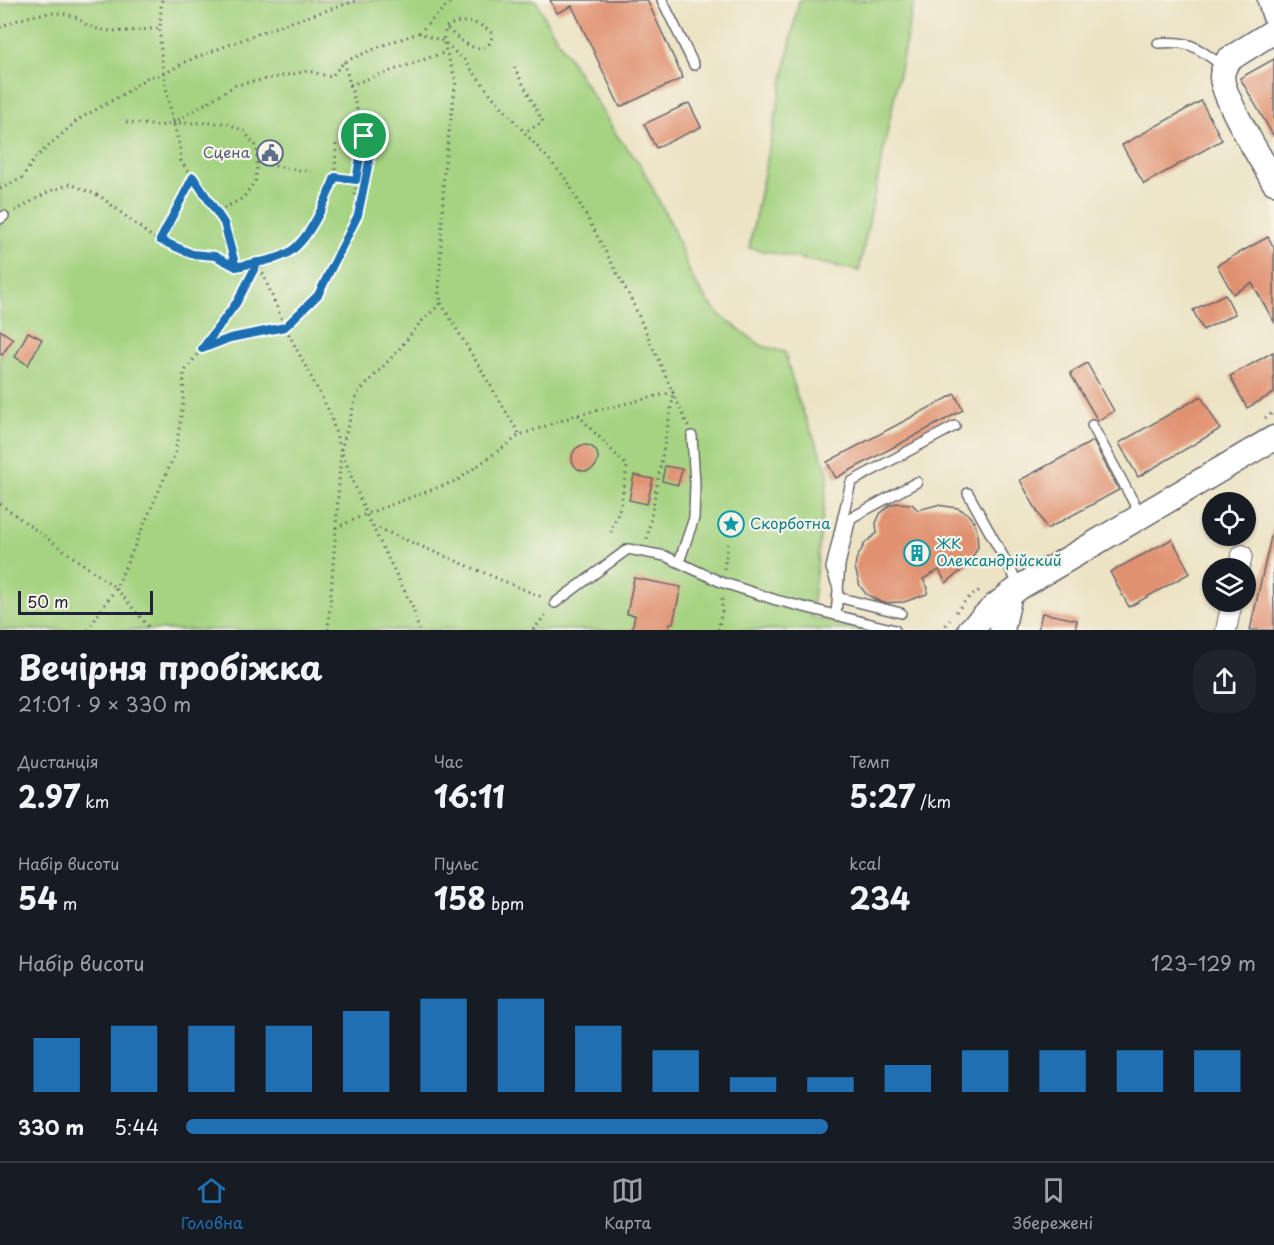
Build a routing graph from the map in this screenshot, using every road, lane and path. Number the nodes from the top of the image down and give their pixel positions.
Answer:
1 (162, 0) edge
2 (358, 0) edge
3 (452, 0) edge
4 (662, 0) edge
5 (1270, 0) edge
6 (1274, 14) edge
7 (0, 27) edge
8 (446, 27) junction
9 (160, 28) junction
10 (1274, 31) edge
11 (419, 33) junction
12 (443, 41) junction
13 (1158, 43) dead end
14 (446, 52) junction
15 (344, 62) junction
16 (694, 65) dead end
17 (514, 67) dead end
18 (1224, 67) junction
19 (164, 74) junction
20 (350, 85) junction
21 (126, 122) dead end
22 (173, 123) junction
23 (525, 132) junction
24 (364, 136) junction
25 (336, 141) dead end
26 (257, 163) junction
27 (311, 172) dead end
28 (1273, 176) edge
29 (193, 177) junction
30 (335, 177) junction
31 (356, 180) junction
32 (0, 189) edge
33 (217, 212) junction
34 (358, 215) junction
35 (2, 218) edge
36 (160, 240) junction
37 (258, 262) junction
38 (236, 267) junction
39 (441, 303) junction
40 (285, 327) junction
41 (202, 349) junction
42 (674, 392) junction
43 (578, 415) junction
44 (1092, 425) dead end
45 (956, 426) dead end
46 (520, 435) junction
47 (692, 436) joint
48 (1274, 438) edge
49 (341, 450) junction
50 (916, 482) dead end
51 (968, 493) dead end
52 (0, 504) edge
53 (366, 514) junction
54 (1141, 516) junction
55 (372, 526) junction
56 (336, 528) junction
57 (611, 532) dead end
58 (644, 552) junction
59 (679, 562) junction
60 (116, 588) junction
61 (1015, 591) junction
62 (838, 593) junction
63 (555, 603) junction
64 (901, 613) dead end
65 (836, 615) junction
66 (88, 630) edge
67 (151, 630) edge
68 (328, 630) edge
69 (419, 630) edge
70 (533, 630) edge
71 (895, 630) edge
72 (969, 630) edge
73 (1002, 630) edge

1 - 9 path
2 - 19 path
3 - 11 path
4 - 16 lane
5 - 6 street
7 - 9 path
8 - 8 path
8 - 12 path
9 - 19 path
10 - 18 street
11 - 12 path
11 - 15 path
12 - 14 path
12 - 23 path
13 - 18 lane
14 - 20 path
14 - 39 path
15 - 20 path
15 - 22 path
17 - 23 path
18 - 28 street
19 - 22 path
19 - 32 path
20 - 24 path
21 - 22 path
22 - 26 path
22 - 29 path
23 - 42 path
24 - 31 path
24 - 34 path
25 - 30 path
26 - 27 path
26 - 33 path
29 - 33 path
29 - 36 path
30 - 31 path
30 - 37 path
31 - 34 path
33 - 38 path
34 - 40 path
35 - 36 path
36 - 38 path
37 - 38 path
37 - 40 path
37 - 41 path
39 - 46 path
39 - 49 path
40 - 41 path
40 - 49 path
41 - 60 path
42 - 43 path
42 - 47 path
42 - 58 path
43 - 46 path
43 - 57 path
44 - 54 lane
45 - 62 lane
46 - 53 path
47 - 59 lane
48 - 54 street
49 - 53 path
49 - 56 path
50 - 62 lane
51 - 61 lane
52 - 60 path
53 - 55 path
53 - 56 path
54 - 61 street
55 - 63 path
55 - 69 path
56 - 68 path
58 - 59 lane
58 - 63 lane
59 - 65 lane
60 - 66 path
60 - 67 path
61 - 72 street
61 - 73 street
62 - 64 lane
62 - 65 lane
63 - 70 path
65 - 71 lane

